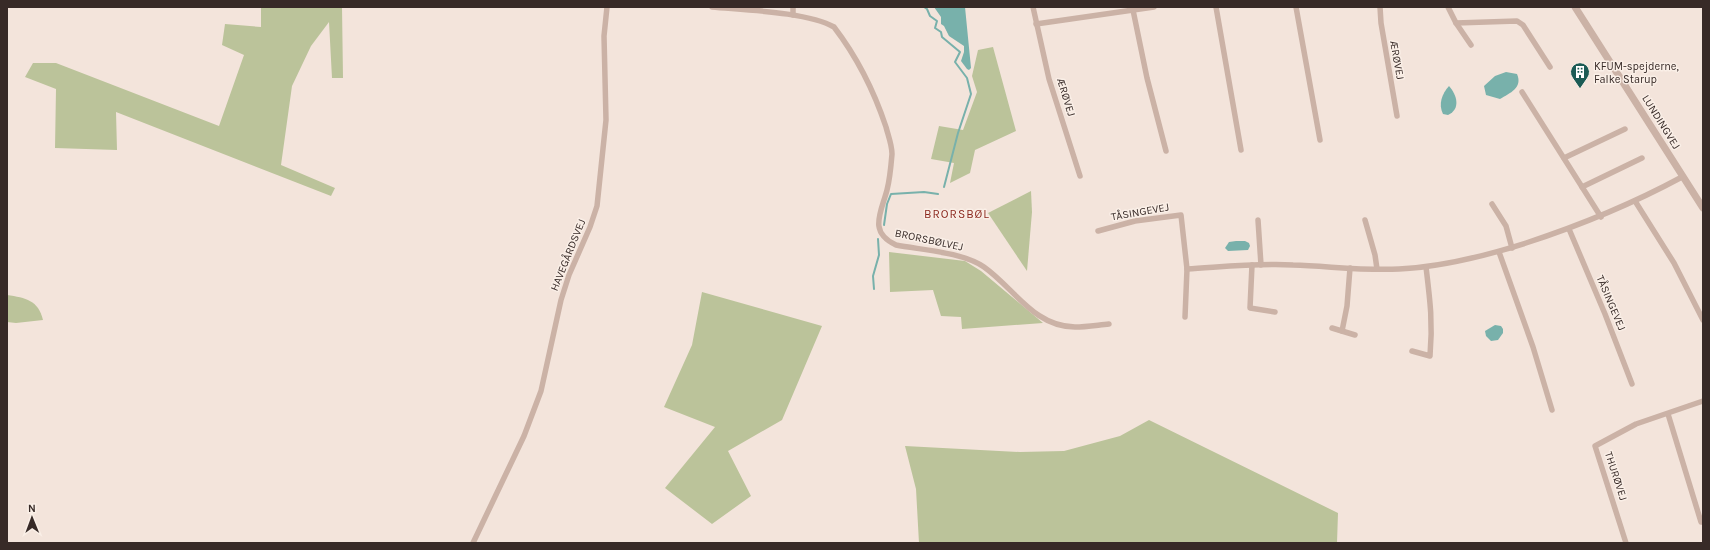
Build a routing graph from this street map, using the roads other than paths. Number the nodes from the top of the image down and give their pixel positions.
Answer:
1 (607, 7) edge
2 (712, 7) edge
3 (716, 7) edge
4 (793, 7) edge
5 (1033, 7) edge
6 (1154, 7) edge
7 (1216, 7) edge
8 (1296, 7) edge
9 (1380, 7) edge
10 (1448, 7) edge
11 (1575, 7) edge
12 (1112, 10) edge
13 (1133, 10) junction
14 (793, 15) junction
15 (1456, 23) junction
16 (1036, 24) junction
17 (1471, 45) dead end
18 (1550, 67) dead end
19 (1522, 92) dead end
20 (1397, 116) dead end
21 (1624, 129) dead end
22 (1320, 140) dead end
23 (1241, 150) dead end
24 (1166, 151) dead end
25 (1564, 158) junction
26 (1642, 158) dead end
27 (1080, 176) dead end
28 (1682, 177) junction
29 (1582, 187) junction
30 (1635, 201) junction
31 (1492, 204) dead end
32 (1703, 208) edge
33 (1600, 217) junction
34 (1258, 220) dead end
35 (1365, 220) dead end
36 (1568, 229) junction
37 (1098, 231) dead end
38 (1512, 248) junction
39 (1499, 252) junction
40 (1252, 265) junction
41 (1262, 265) junction
42 (1426, 267) junction
43 (1350, 268) junction
44 (1187, 269) junction
45 (1377, 269) junction
46 (1275, 312) dead end
47 (1185, 317) dead end
48 (1703, 320) edge
49 (1109, 324) dead end
50 (1332, 328) dead end
51 (1342, 331) junction
52 (1356, 335) dead end
53 (1412, 351) dead end
54 (1632, 384) dead end
55 (1703, 401) edge
56 (1552, 410) dead end
57 (1668, 414) junction
58 (1701, 522) dead end
59 (473, 543) edge
60 (1626, 543) edge

1 - 59 street, HAVEGÅRDSVEJ
2 - 3 street, BRORSBØLVEJ
3 - 14 street, BRORSBØLVEJ
4 - 14 street
5 - 16 street, ÆRØVEJ
6 - 13 street
7 - 23 street
8 - 22 street
9 - 20 street, ÆRØVEJ
10 - 15 street
11 - 28 street, LUNDINGVEJ
12 - 13 street
12 - 16 street
13 - 24 street
14 - 49 street, BRORSBØLVEJ
15 - 17 street
15 - 18 street
16 - 27 street, ÆRØVEJ
19 - 25 street
21 - 25 street
25 - 29 street
26 - 29 street
28 - 30 street
28 - 32 street, LUNDINGVEJ
29 - 33 street
30 - 33 street
30 - 48 street
31 - 38 street
33 - 36 street
34 - 41 street
35 - 45 street
36 - 38 street
36 - 54 street, TÅSINGEVEJ
37 - 44 street, TÅSINGEVEJ
38 - 39 street
39 - 42 street
39 - 56 street
40 - 41 street
40 - 44 street
40 - 46 street
41 - 43 street
42 - 45 street
42 - 53 street
43 - 45 street
43 - 51 street
44 - 47 street, TÅSINGEVEJ
50 - 51 street
51 - 52 street
55 - 57 street, THURØVEJ
57 - 58 street
57 - 60 street, THURØVEJ

